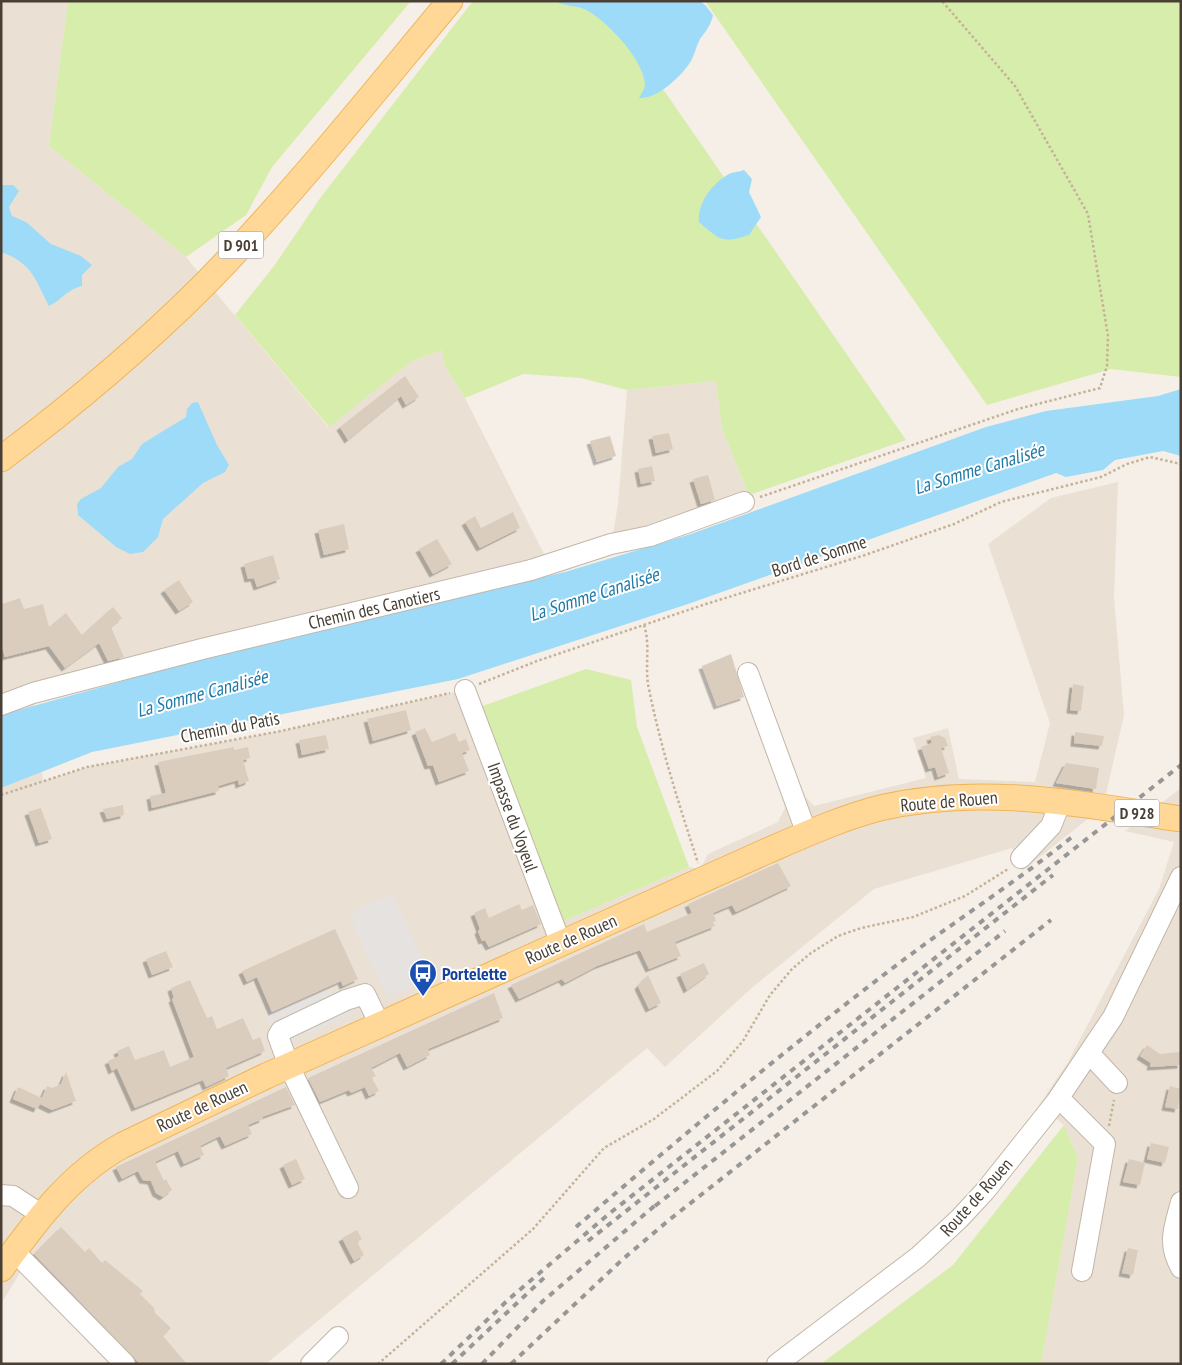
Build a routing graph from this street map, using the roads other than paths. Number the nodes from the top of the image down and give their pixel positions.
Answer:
1 (450, 1) edge
2 (1, 459) edge
3 (744, 502) road end
4 (748, 673) dead end
5 (465, 690) road end
6 (1, 705) edge
7 (1061, 801) junction
8 (1181, 819) edge
9 (807, 834) junction
10 (1021, 858) road end
11 (1181, 877) edge
12 (561, 944) junction
13 (380, 1025) junction
14 (1089, 1053) junction
15 (289, 1066) junction
16 (1117, 1083) road end
17 (1059, 1098) junction
18 (348, 1188) dead end
19 (1, 1195) edge
20 (1181, 1202) edge
21 (42, 1215) junction
22 (8, 1260) edge
23 (1181, 1268) edge
24 (1082, 1271) dead end
25 (338, 1337) dead end
26 (125, 1364) edge
27 (311, 1364) edge
28 (777, 1364) edge

1 - 2 main road, D 901
3 - 6 street, Chemin des Canotiers
4 - 9 street
5 - 12 street, Impasse du Voyeul
7 - 8 main road, Route de Rouen / D 928
7 - 9 main road, Route de Rouen / D 928
7 - 10 street
9 - 12 main road, Route de Rouen / D 928
11 - 14 street, Route de Rouen
12 - 13 main road, Route de Rouen / D 928
13 - 15 main road, Route de Rouen / D 928
13 - 15 street
14 - 16 street
14 - 17 street, Route de Rouen
15 - 18 street
15 - 21 main road, Route de Rouen / D 928
17 - 24 street
17 - 28 street, Route de Rouen
19 - 21 street
20 - 23 street
21 - 22 main road, Route de Rouen / D 928
22 - 26 street
25 - 27 street

